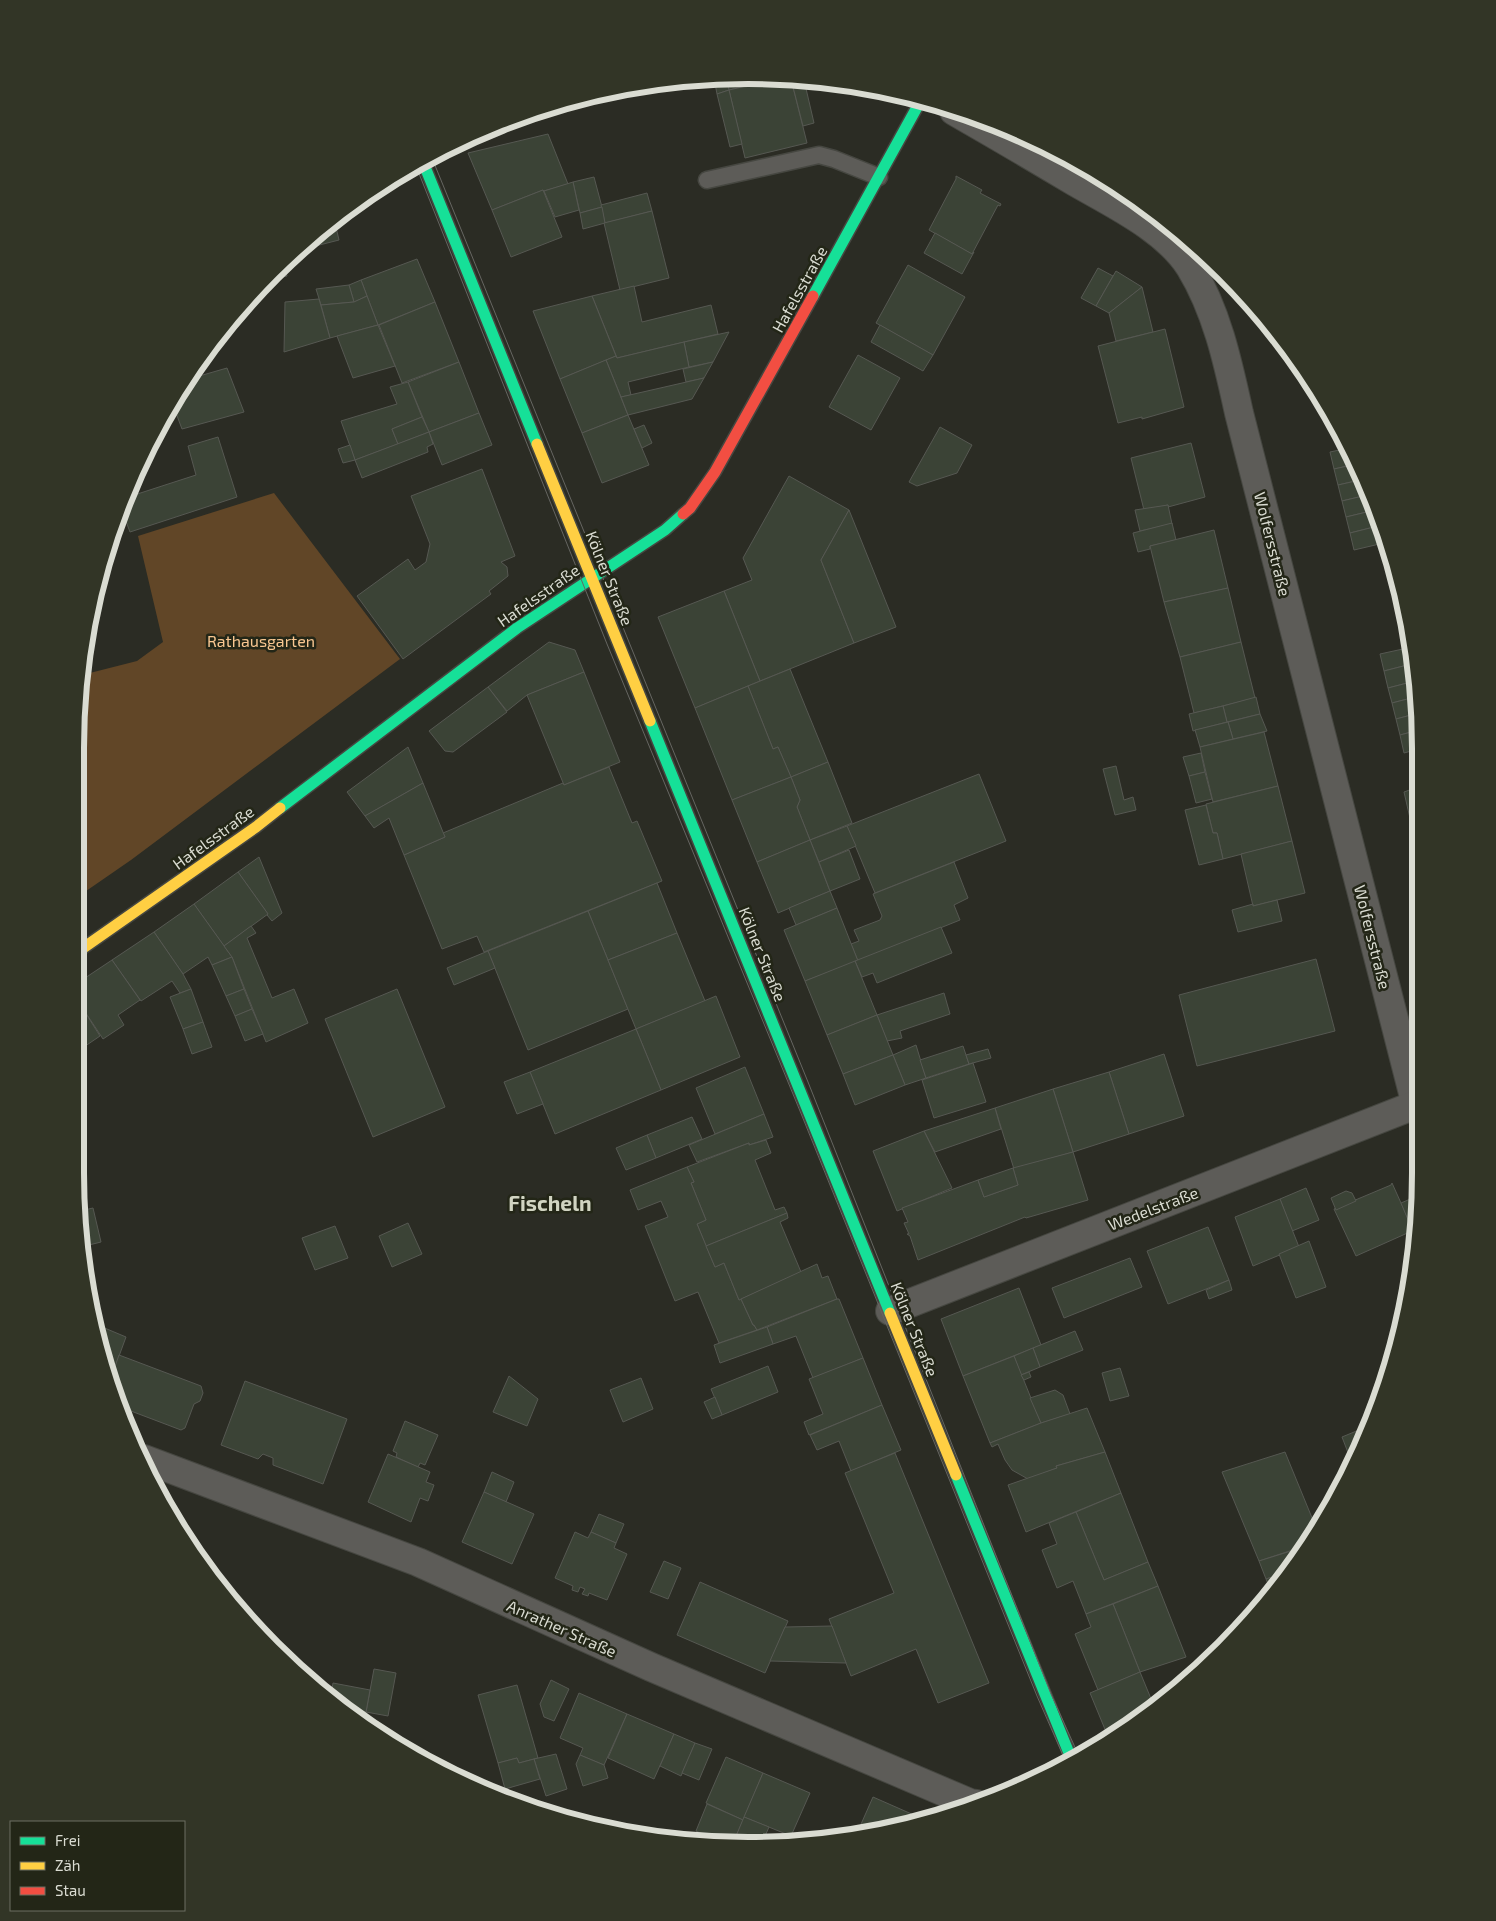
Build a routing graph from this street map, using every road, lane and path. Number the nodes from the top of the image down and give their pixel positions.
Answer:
1 (917, 105) edge
2 (984, 127) edge
3 (425, 168) edge
4 (878, 177) junction
5 (707, 180) dead end
6 (1135, 209) edge
7 (592, 577) junction
8 (84, 947) edge
9 (1412, 1091) edge
10 (1412, 1104) edge
11 (890, 1311) junction
12 (149, 1461) edge
13 (1069, 1754) edge
14 (965, 1801) edge

1 - 4 main road, Hafelsstraße
2 - 6 street, Wolfersstraße
3 - 7 main road, Kölner Straße
4 - 5 lane
4 - 7 main road, Hafelsstraße
6 - 9 street, Wolfersstraße
7 - 8 main road, Hafelsstraße
7 - 11 main road, Kölner Straße
10 - 11 street, Wedelstraße
11 - 13 main road, Kölner Straße
12 - 14 street, Anrather Straße

